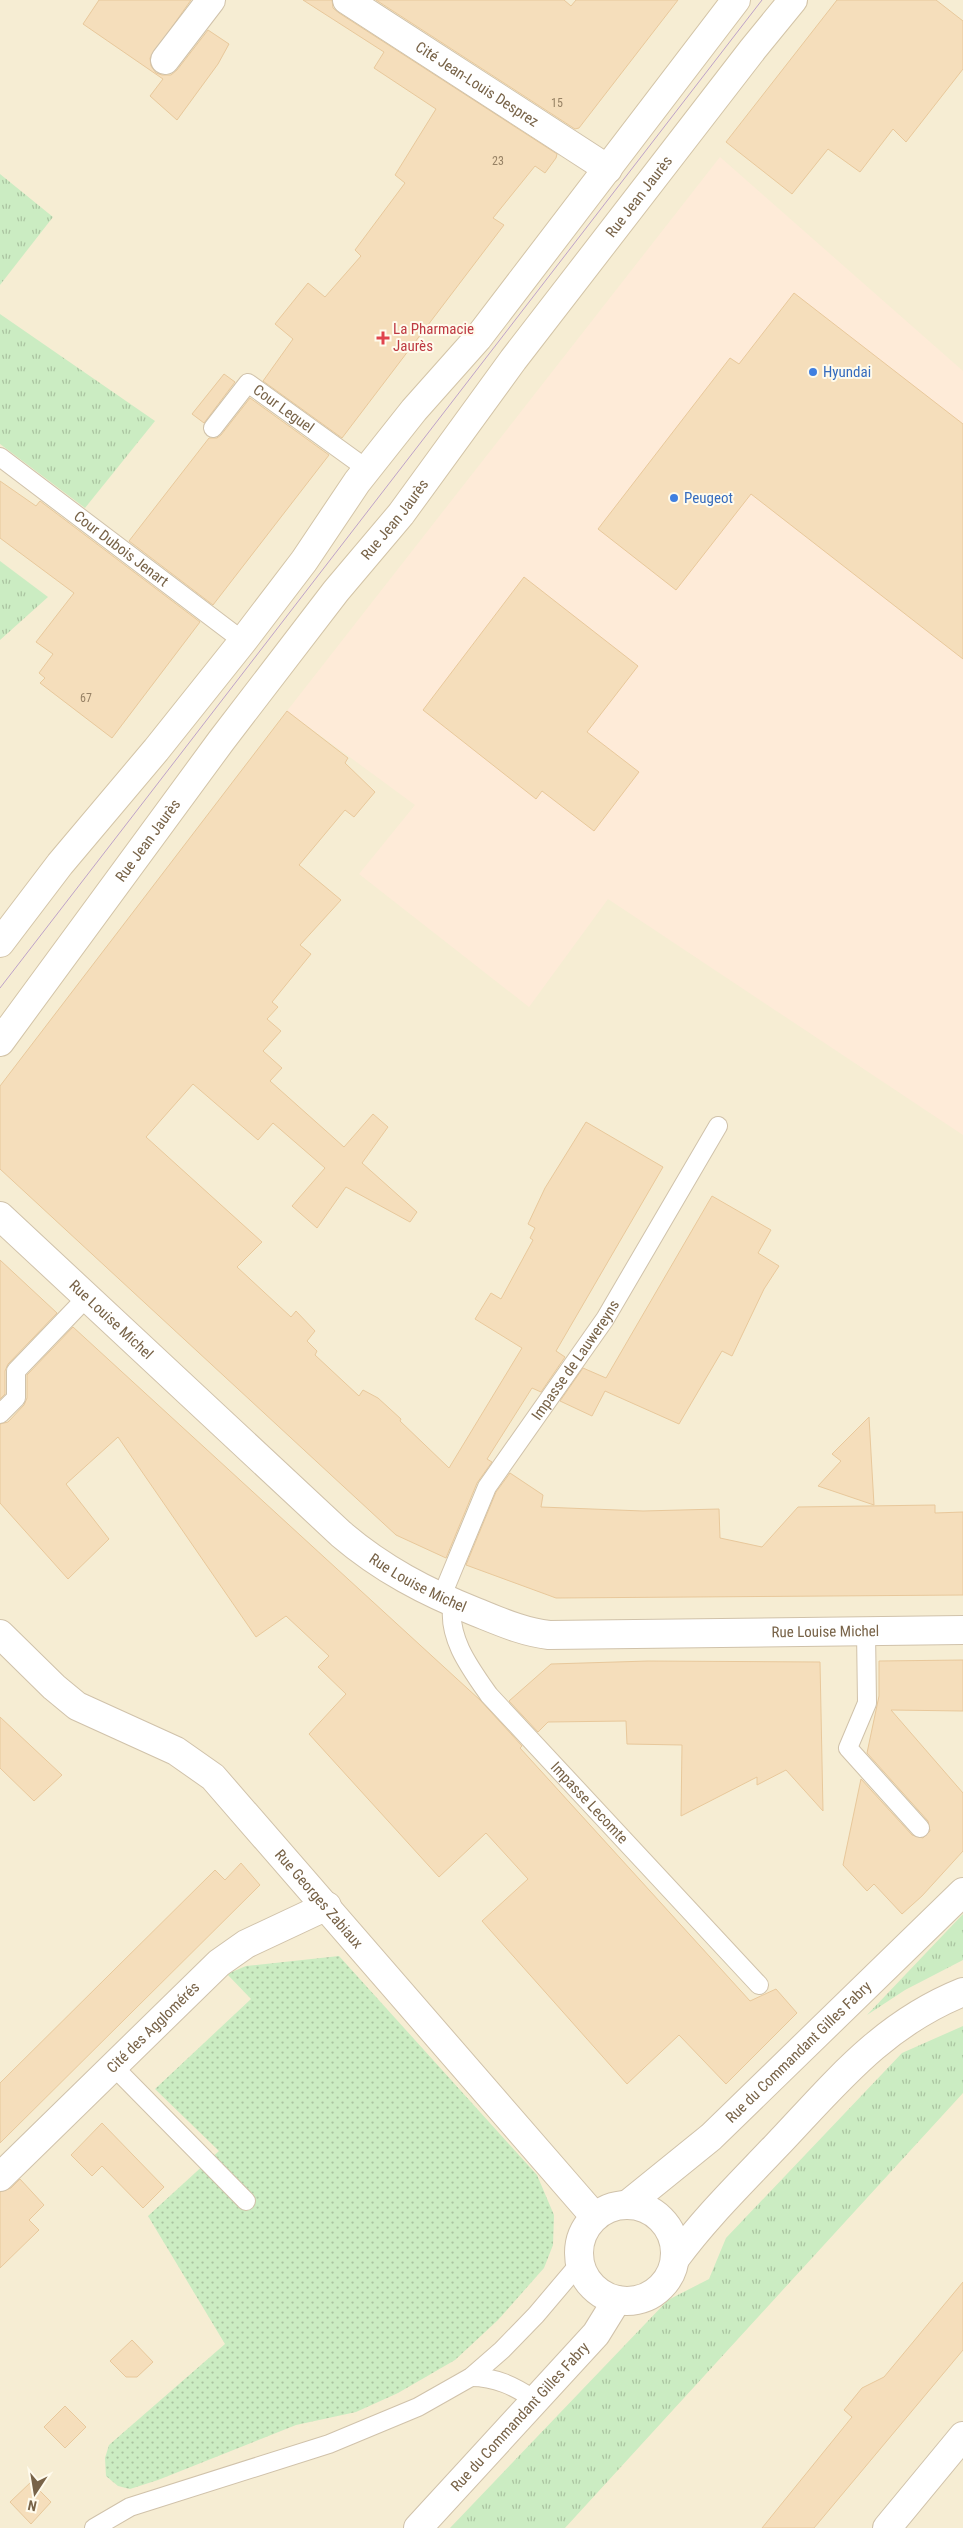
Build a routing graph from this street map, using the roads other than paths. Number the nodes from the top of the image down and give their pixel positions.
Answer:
1 (211, 0) edge
2 (347, 0) edge
3 (736, 0) edge
4 (793, 0) edge
5 (164, 60) dead end
6 (608, 169) junction
7 (213, 428) dead end
8 (0, 457) edge
9 (367, 469) junction
10 (243, 641) junction
11 (1, 940) edge
12 (0, 1042) edge
13 (718, 1126) dead end
14 (0, 1216) edge
15 (87, 1297) junction
16 (0, 1414) edge
17 (447, 1600) junction
18 (963, 1630) edge
19 (866, 1631) junction
20 (0, 1634) edge
21 (920, 1828) dead end
22 (963, 1892) edge
23 (327, 1906) junction
24 (759, 1985) dead end
25 (963, 1992) edge
26 (114, 2067) junction
27 (0, 2177) edge
28 (246, 2201) dead end
29 (627, 2205) junction
30 (595, 2217) junction
31 (675, 2260) junction
32 (580, 2263) junction
33 (617, 2300) junction
34 (471, 2377) junction
35 (535, 2400) junction
36 (963, 2436) edge
37 (94, 2528) edge
38 (418, 2528) edge
39 (888, 2528) edge

1 - 5 street
2 - 6 street, Cité Jean-Louis Desprez
3 - 6 street
4 - 12 street, Rue Jean Jaurès
6 - 9 street
7 - 9 lane, Cour Leguel
8 - 10 lane, Cour Dubois Jenart
9 - 10 street
10 - 11 street
13 - 17 lane, Impasse de Lauwereyns
14 - 15 street, Rue Louise Michel
15 - 16 lane
15 - 17 street, Rue Louise Michel
17 - 19 street, Rue Louise Michel
17 - 24 lane, Impasse Lecomte
18 - 19 street, Rue Louise Michel
19 - 21 lane
20 - 23 street, Rue Georges Zabiaux
22 - 29 street, Rue du Commandant Gilles Fabry
23 - 26 street, Cité des Agglomérés
23 - 30 street, Rue Georges Zabiaux
25 - 31 street
26 - 27 street, Cité des Agglomérés
26 - 28 lane
29 - 30 street
29 - 31 street
30 - 32 street
31 - 33 street
32 - 33 street
32 - 34 lane
33 - 35 street, Rue du Commandant Gilles Fabry
34 - 35 lane
34 - 37 lane
35 - 38 street, Rue du Commandant Gilles Fabry
36 - 39 street

